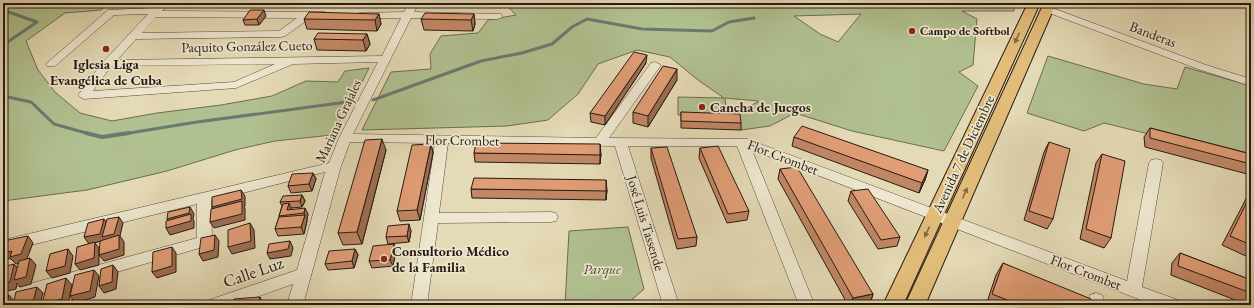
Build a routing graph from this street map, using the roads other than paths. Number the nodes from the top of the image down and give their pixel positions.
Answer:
1 (164, 3) edge
2 (277, 3) edge
3 (414, 3) edge
4 (1043, 5) edge
5 (155, 12) junction
6 (269, 14) junction
7 (308, 15) junction
8 (339, 15) edge
9 (354, 15) edge
10 (408, 15) junction
11 (497, 16) dead end
12 (133, 36) junction
13 (386, 59) junction
14 (294, 60) junction
15 (108, 63) junction
16 (51, 64) dead end
17 (655, 65) dead end
18 (1251, 83) edge
19 (345, 138) junction
20 (442, 139) junction
21 (599, 142) junction
22 (620, 142) junction
23 (742, 142) junction
24 (1156, 163) dead end
25 (334, 166) junction
26 (204, 197) junction
27 (935, 215) junction
28 (550, 217) dead end
29 (431, 218) junction
30 (952, 221) junction
31 (3, 246) edge
32 (304, 274) junction
33 (1133, 290) junction
34 (3, 298) edge
35 (804, 301) dead end
36 (215, 305) edge
37 (295, 305) edge
38 (418, 305) edge
39 (671, 305) edge
40 (893, 305) edge
41 (915, 305) edge
42 (1172, 305) edge

1 - 5 street
2 - 6 street
3 - 10 street, Mariana Grajales
4 - 18 street, Banderas
4 -> 27 main road, Avenida 7 de Diciembre
30 -> 4 main road, Avenida 7 de Diciembre
5 - 6 street
5 - 12 street
5 - 16 street
6 - 7 street
7 - 8 street
7 - 12 street
9 - 10 street
10 - 11 street
10 - 13 street, Mariana Grajales
12 - 15 street
13 - 14 street, Paquito González Cueto
13 - 19 street, Mariana Grajales
14 - 15 street, Paquito González Cueto
14 - 15 street
17 - 21 street
19 - 20 street, Flor Crombet
19 - 25 street, Mariana Grajales
20 - 21 street, Flor Crombet
20 - 29 street
21 - 22 street, Flor Crombet
22 - 23 street, Flor Crombet
22 - 39 street, José Luis Tassende
23 - 27 street, Flor Crombet
23 - 35 street
24 - 33 street
25 - 26 street
25 - 32 street, Mariana Grajales
26 - 31 street
26 - 34 street
27 - 30 street, Flor Crombet
27 -> 40 main road, Avenida 7 de Diciembre
28 - 29 street
29 - 38 street
30 - 33 street, Flor Crombet
30 - 41 main road, Avenida 7 de Diciembre
32 - 36 street, Calle Luz
32 - 37 street, Mariana Grajales
33 - 42 street, Flor Crombet

